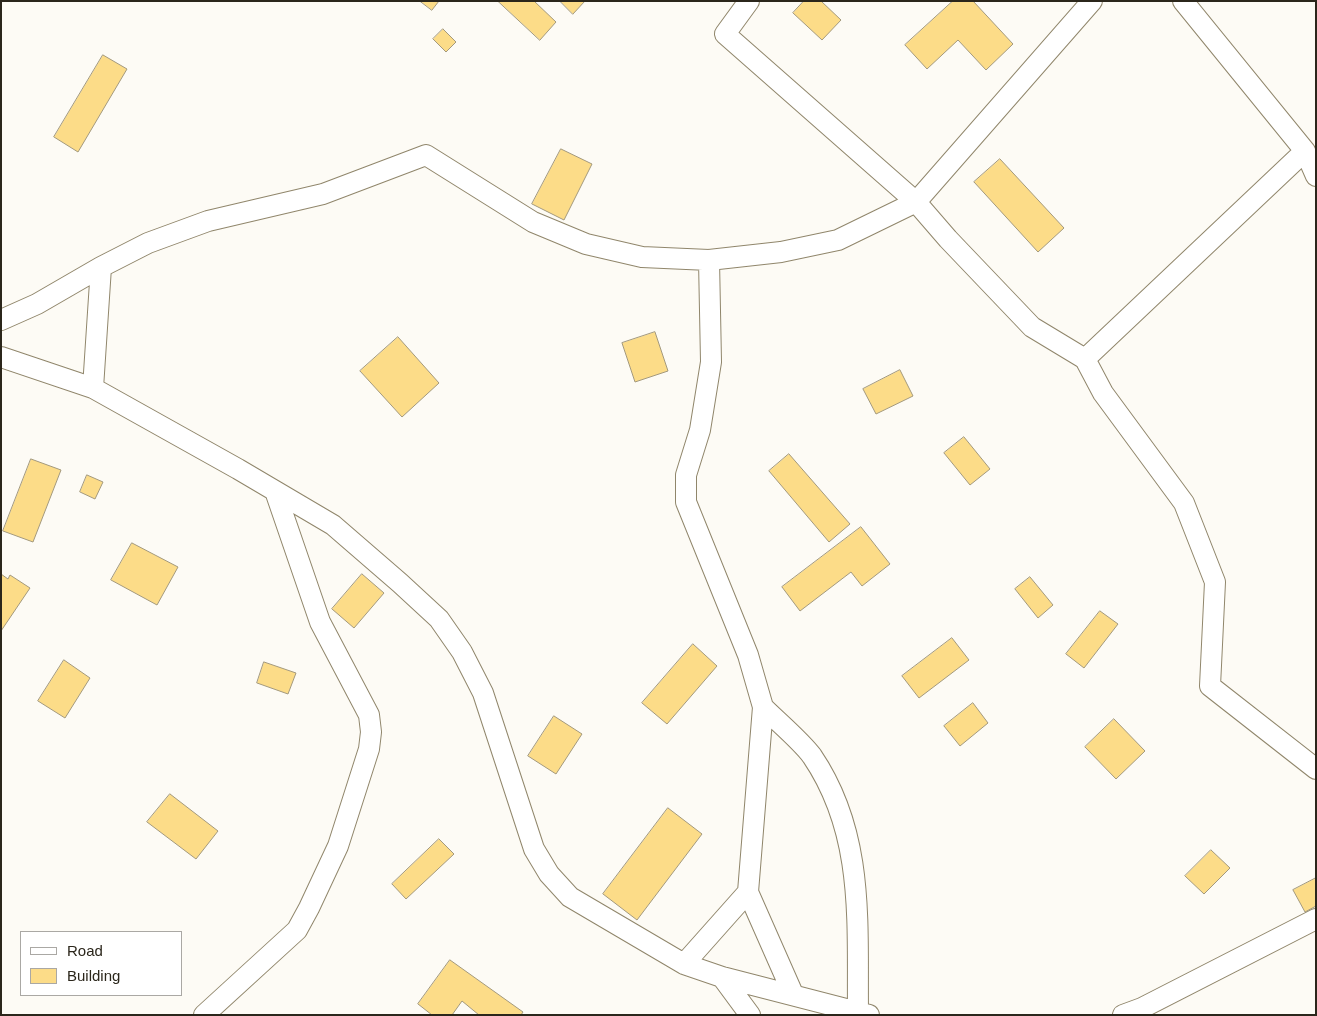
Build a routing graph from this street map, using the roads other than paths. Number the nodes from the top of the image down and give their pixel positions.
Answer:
1 (749, 1) edge
2 (1092, 1) edge
3 (1184, 1) edge
4 (1305, 151) junction
5 (1316, 176) edge
6 (916, 202) junction
7 (709, 260) junction
8 (101, 267) junction
9 (1, 320) edge
10 (1, 357) edge
11 (1085, 360) junction
12 (93, 388) junction
13 (275, 491) junction
14 (764, 707) junction
15 (1315, 767) edge
16 (748, 892) junction
17 (1316, 919) edge
18 (684, 964) junction
19 (722, 977) junction
20 (793, 994) junction
21 (863, 1013) edge
22 (204, 1015) edge
23 (750, 1015) edge
24 (1123, 1015) edge

1 - 6 street
2 - 6 street
3 - 4 street
4 - 5 street
4 - 11 street
6 - 7 street
6 - 11 street
7 - 8 street
7 - 14 street
8 - 9 street
8 - 12 street
10 - 12 street
11 - 15 street
12 - 13 street
13 - 18 street
13 - 22 street
14 - 16 street
14 - 21 street
16 - 18 street
16 - 20 street
17 - 24 street
18 - 19 street
19 - 20 street
19 - 23 street
20 - 21 street

